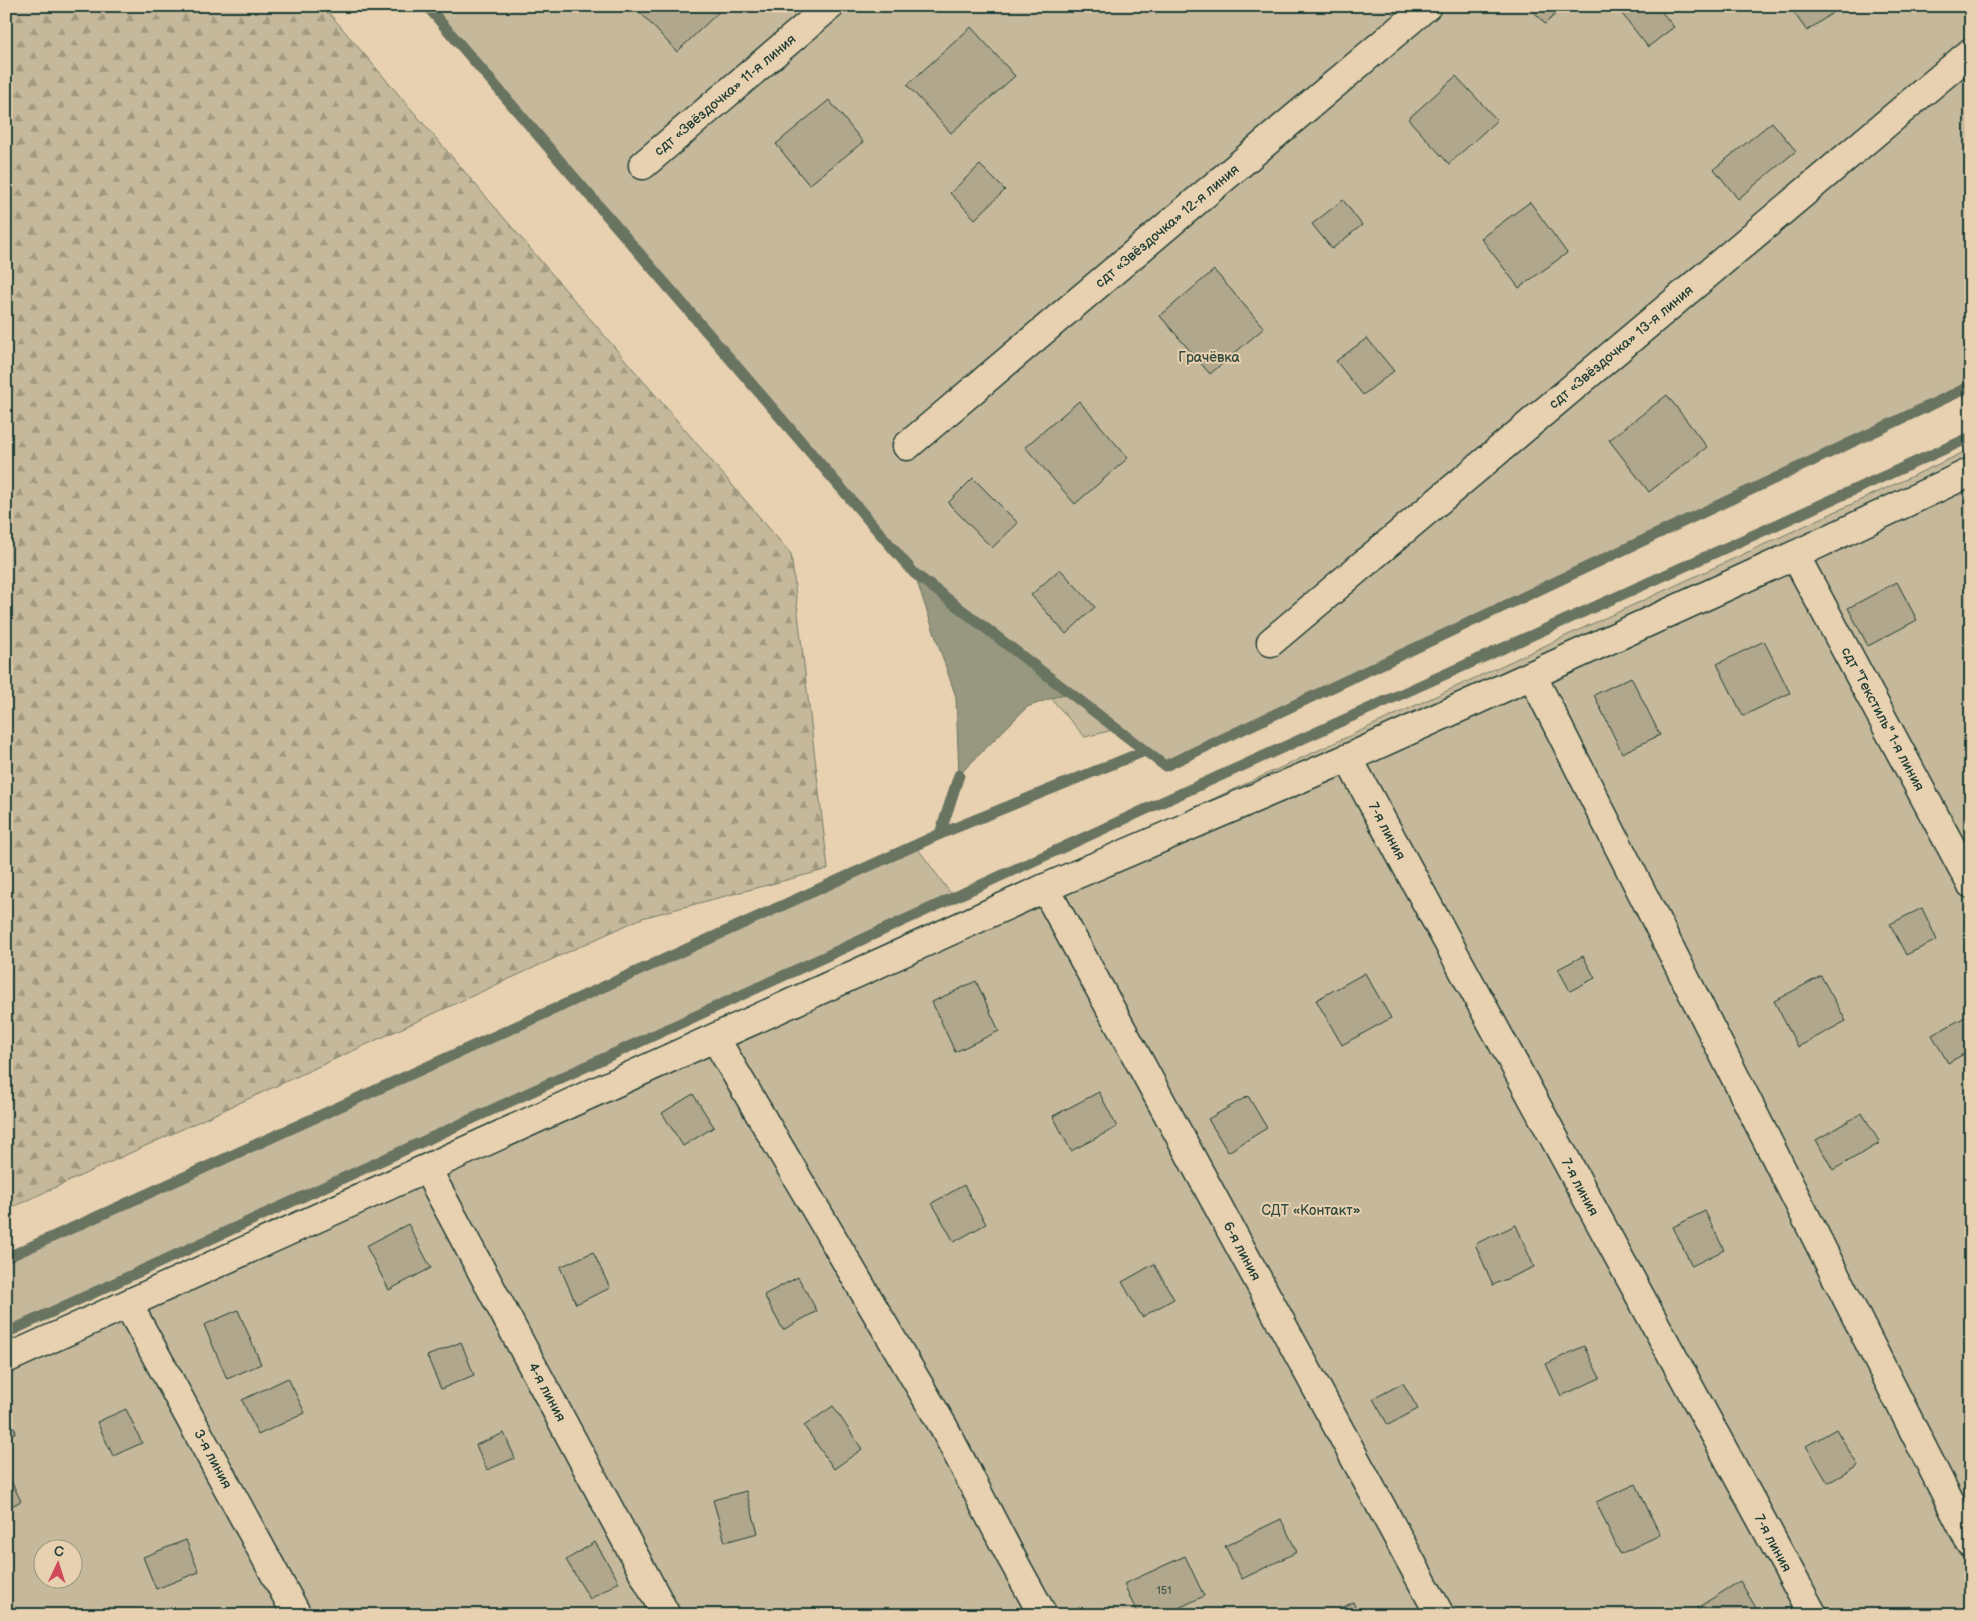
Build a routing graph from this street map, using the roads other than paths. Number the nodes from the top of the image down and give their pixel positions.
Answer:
1 (830, 6) edge
2 (1427, 6) edge
3 (1971, 52) edge
4 (643, 165) dead end
5 (907, 446) dead end
6 (1971, 472) edge
7 (1796, 555) junction
8 (1271, 642) dead end
9 (1532, 675) junction
10 (1348, 758) junction
11 (1971, 884) edge
12 (1045, 888) junction
13 (715, 1038) junction
14 (427, 1168) junction
15 (128, 1304) junction
16 (6, 1360) edge
17 (1971, 1544) edge
18 (297, 1615) edge
19 (666, 1615) edge
20 (1043, 1615) edge
21 (1440, 1615) edge
22 (1813, 1615) edge

1 - 4 street, сдт «Звёздочка» 11-я линия
2 - 5 street, сдт «Звёздочка» 12-я линия
3 - 8 street, сдт «Звёздочка» 13-я линия
6 - 7 street
7 - 9 street
7 - 11 street, сдт "Текстиль" 1-я линия
9 - 10 street
9 - 17 street
10 - 12 street
10 - 22 street, 7-я линия
12 - 13 street
12 - 21 street, 6-я линия
13 - 14 street
13 - 20 street
14 - 15 street
14 - 19 street, 4-я линия
15 - 16 street
15 - 18 street, 3-я линия

